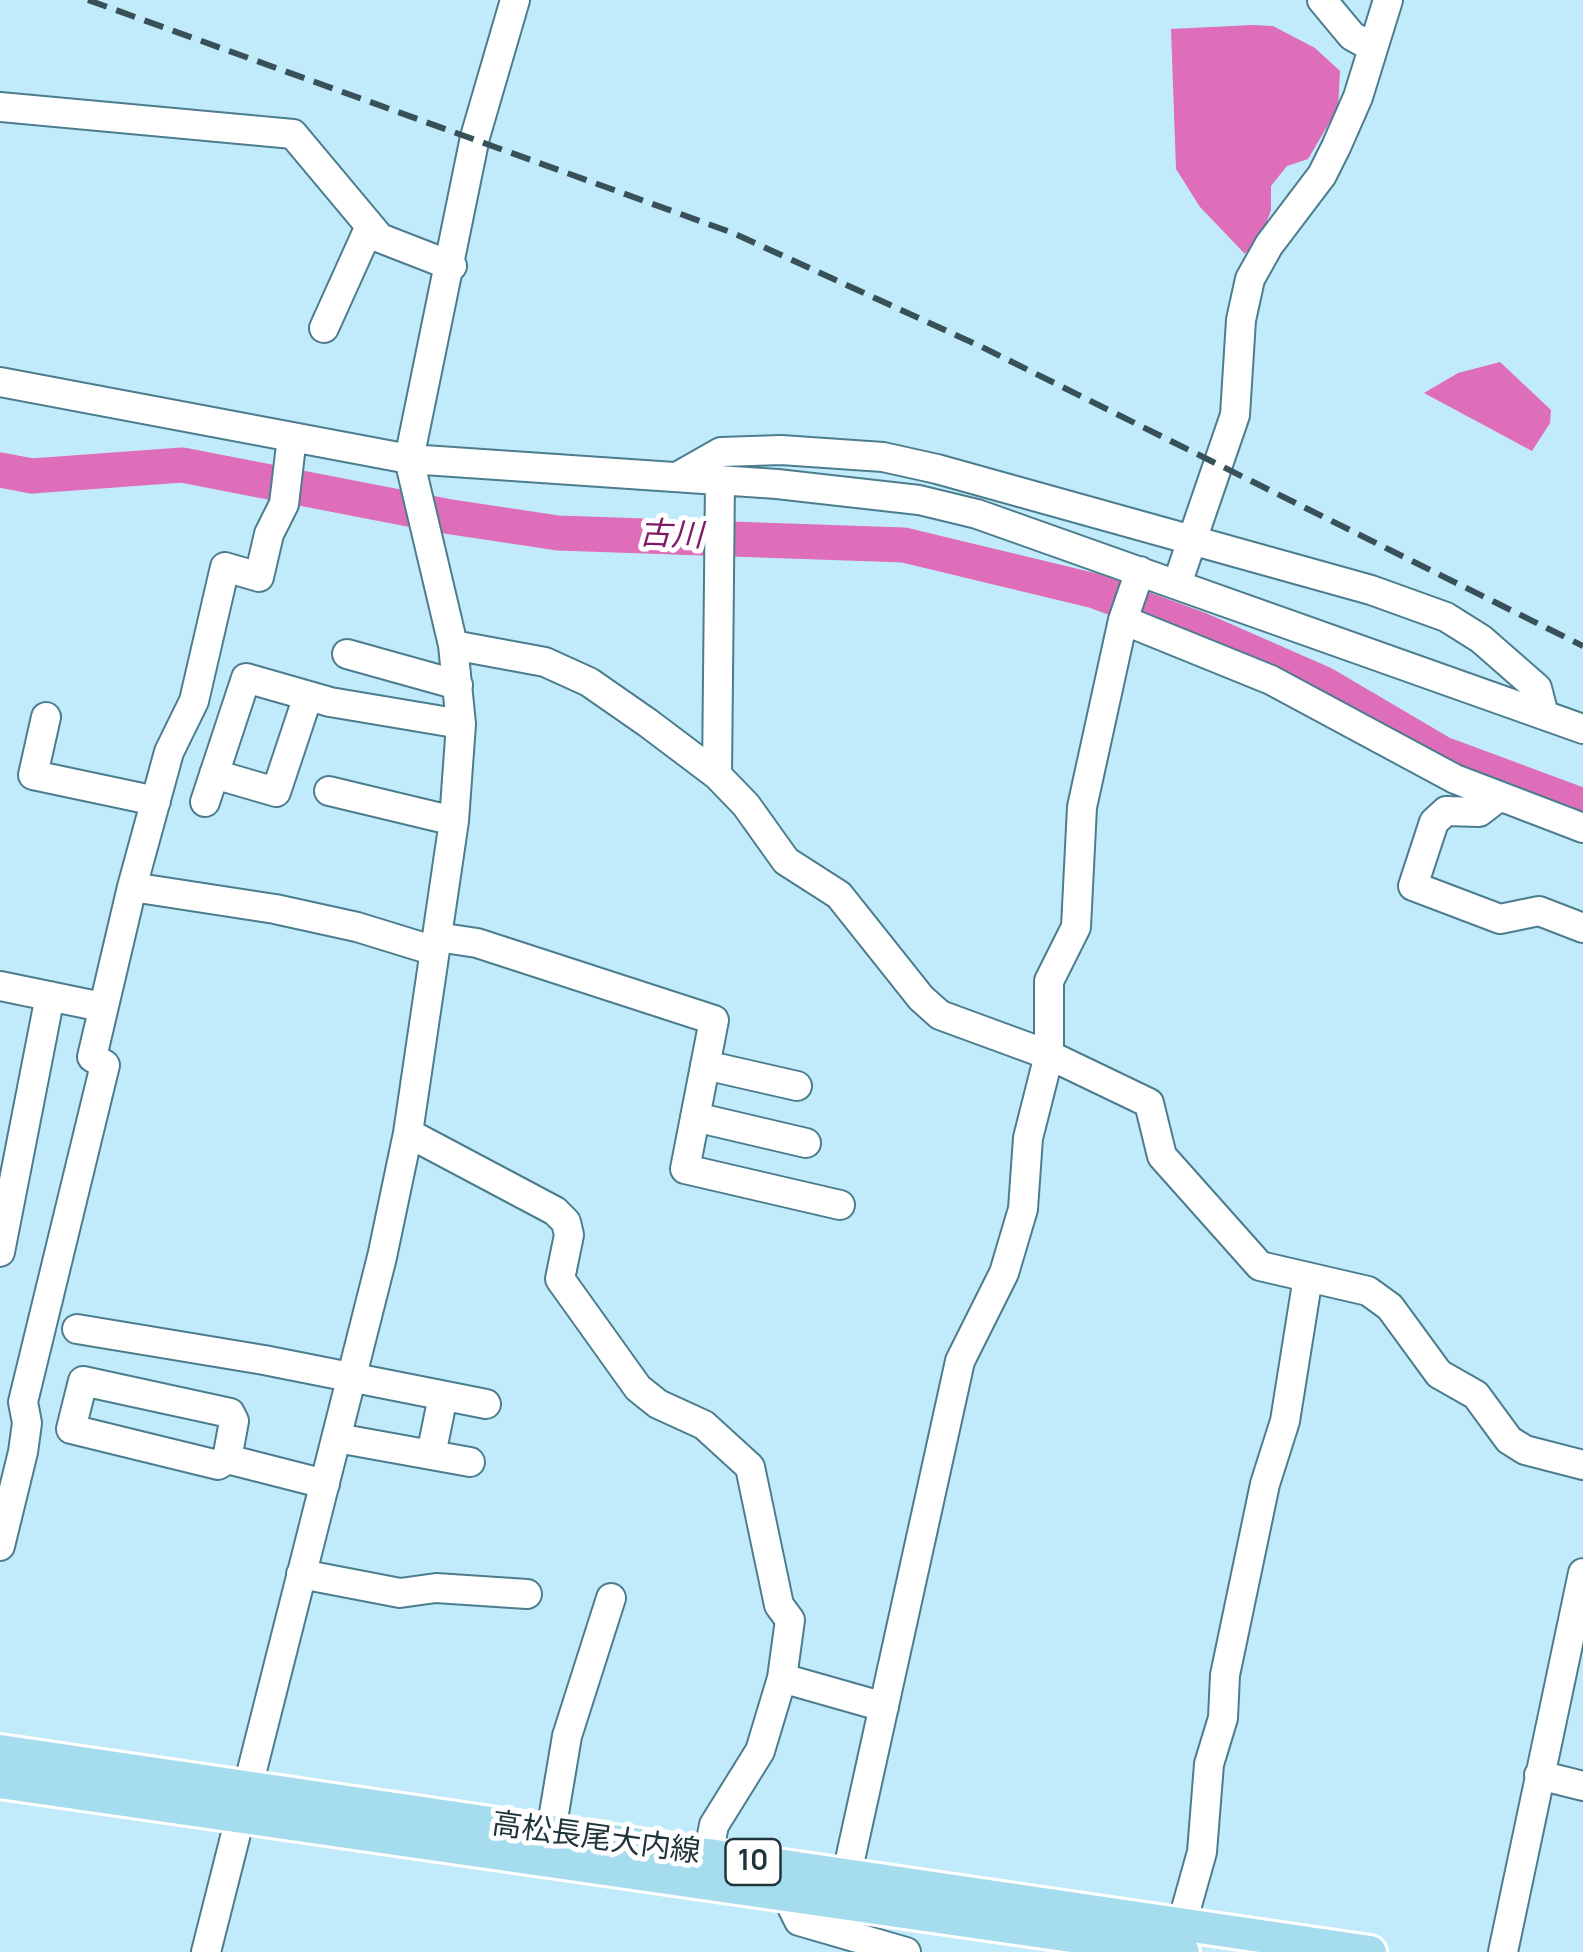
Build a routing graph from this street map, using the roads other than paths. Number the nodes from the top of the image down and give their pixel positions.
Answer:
1 (515, 0) edge
2 (1322, 0) edge
3 (1385, 8) edge
4 (1370, 46) junction
5 (0, 107) edge
6 (370, 226) junction
7 (452, 266) junction
8 (324, 328) dead end
9 (0, 382) edge
10 (292, 438) junction
11 (409, 458) junction
12 (677, 477) junction
13 (720, 480) junction
14 (1192, 540) junction
15 (1176, 584) junction
16 (1130, 599) junction
17 (453, 645) junction
18 (347, 654) dead end
19 (458, 685) junction
20 (308, 696) junction
21 (1544, 715) junction
22 (46, 717) dead end
23 (461, 724) junction
24 (1583, 729) edge
25 (214, 774) junction
26 (717, 775) junction
27 (329, 791) dead end
28 (1500, 796) junction
29 (156, 801) junction
30 (205, 802) dead end
31 (454, 821) junction
32 (1583, 828) edge
33 (132, 887) junction
34 (1583, 928) edge
35 (436, 944) junction
36 (0, 986) edge
37 (50, 996) junction
38 (102, 1007) junction
39 (1049, 1055) junction
40 (705, 1065) junction
41 (797, 1086) dead end
42 (695, 1117) junction
43 (408, 1133) junction
44 (806, 1143) dead end
45 (8, 1167) edge
46 (840, 1205) dead end
47 (0, 1252) edge
48 (1308, 1277) junction
49 (78, 1329) dead end
50 (351, 1380) junction
51 (443, 1396) junction
52 (486, 1404) dead end
53 (337, 1438) junction
54 (431, 1455) junction
55 (227, 1459) junction
56 (470, 1462) dead end
57 (1583, 1464) edge
58 (326, 1484) junction
59 (0, 1546) edge
60 (1583, 1573) edge
61 (301, 1574) junction
62 (527, 1594) dead end
63 (611, 1598) dead end
64 (782, 1678) junction
65 (884, 1707) junction
66 (0, 1751) edge
67 (1540, 1775) junction
68 (0, 1782) edge
69 (1583, 1786) edge
70 (243, 1803) junction
71 (548, 1846) junction
72 (705, 1869) junction
73 (843, 1889) junction
74 (794, 1896) junction
75 (1178, 1945) edge
76 (206, 1952) edge
77 (906, 1952) edge
78 (1370, 1952) edge
79 (1503, 1952) edge

1 - 7 street
2 - 4 street
3 - 4 street
4 - 14 street
5 - 6 street
6 - 7 street
6 - 8 street
7 - 11 street
9 - 10 street
10 - 11 street
10 - 29 street
11 - 12 street
11 - 17 street
12 - 13 street
12 - 14 street
13 - 16 street
13 - 26 street
14 - 15 street
14 - 21 street
15 - 16 street
15 - 21 street
16 - 28 street
16 - 39 street
17 - 19 street
17 - 26 street
18 - 19 street
19 - 23 street
20 - 23 street
20 - 25 street
20 - 25 street
21 - 24 street
22 - 29 street
23 - 31 street
25 - 30 street
26 - 39 street
27 - 31 street
28 - 32 street
28 - 34 street
29 - 33 street
31 - 35 street
33 - 35 street
33 - 38 street
35 - 40 street
35 - 43 street
36 - 37 street
37 - 38 street
37 - 45 street
38 - 59 street
39 - 48 street
39 - 65 street
40 - 41 street
40 - 42 street
42 - 44 street
42 - 46 street
43 - 50 street
43 - 64 street
45 - 47 street
48 - 57 street
48 - 75 street
49 - 50 street
50 - 51 street
50 - 53 street
51 - 52 street
51 - 54 street
53 - 54 street
53 - 58 street
54 - 56 street
55 - 55 street
55 - 58 street
58 - 61 street
60 - 67 street
61 - 62 street
61 - 70 street
63 - 71 street
64 - 65 street
64 - 72 street
65 - 73 street
66 - 70 main road, 高松長尾大内線 / 10
67 - 69 street
67 - 79 street
68 - 70 main road, 高松長尾大内線 / 10
70 - 71 main road, 高松長尾大内線 / 10
70 - 76 street
71 - 72 main road, 高松長尾大内線 / 10
72 - 73 main road, 高松長尾大内線 / 10
72 - 74 main road, 高松長尾大内線 / 10
73 - 74 main road, 高松長尾大内線 / 10
73 - 75 main road, 高松長尾大内線 / 10
74 - 77 street
75 - 78 main road, 高松長尾大内線 / 10

